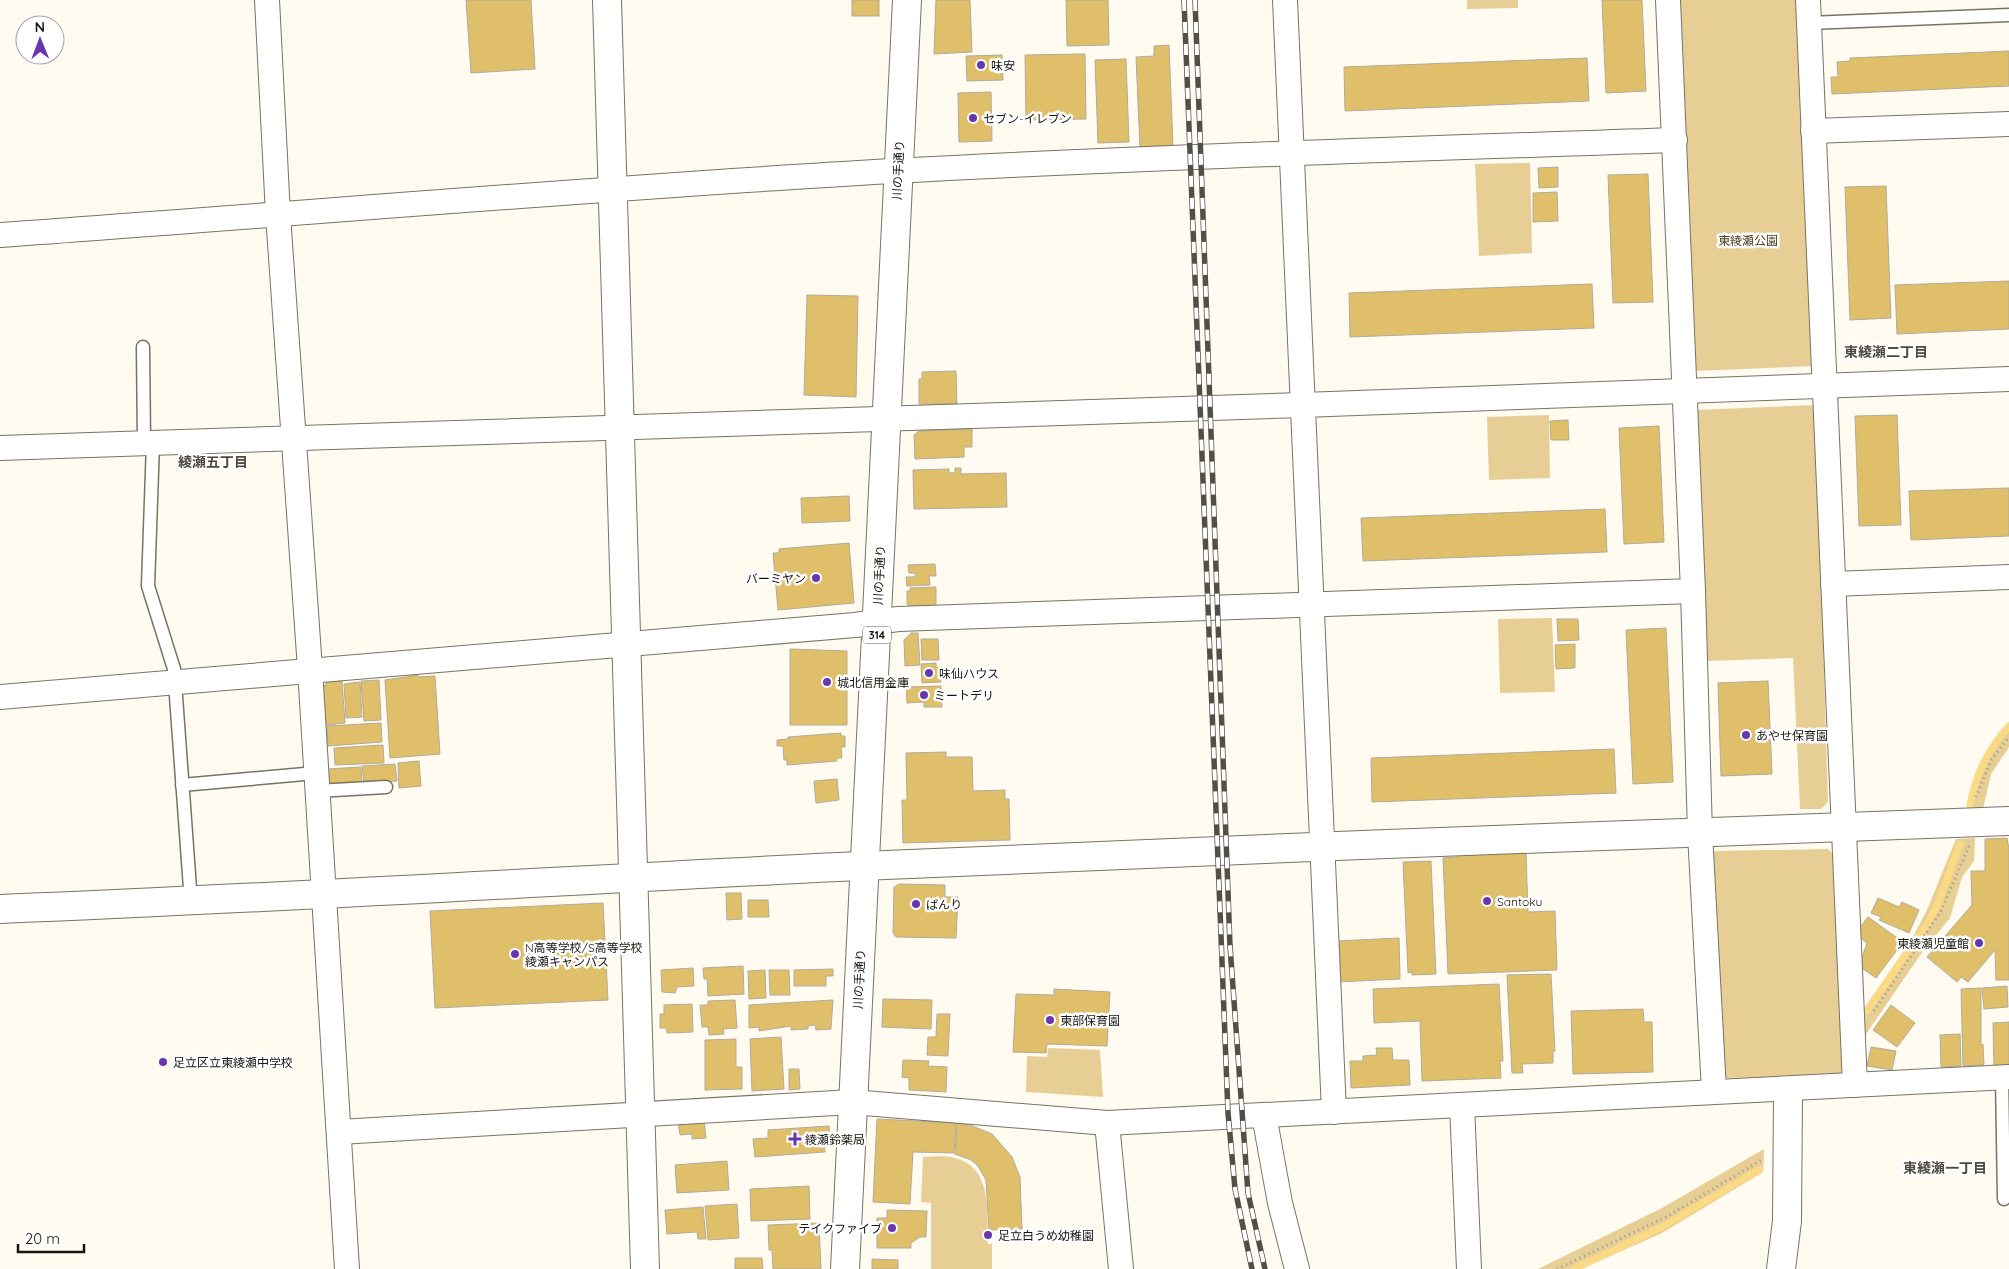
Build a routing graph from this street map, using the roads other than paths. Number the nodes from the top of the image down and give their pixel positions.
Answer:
1 (267, 0) edge
2 (607, 0) edge
3 (907, 0) edge
4 (1285, 0) edge
5 (1668, 0) edge
6 (1808, 0) edge
7 (2009, 15) edge
8 (1809, 23) junction
9 (2009, 124) edge
10 (1814, 131) junction
11 (1675, 140) junction
12 (1292, 153) junction
13 (898, 171) junction
14 (613, 189) junction
15 (278, 215) junction
16 (0, 235) edge
17 (143, 347) dead end
18 (2009, 379) edge
19 (1826, 386) junction
20 (1684, 390) junction
21 (1303, 405) junction
22 (887, 419) junction
23 (621, 428) junction
24 (295, 439) junction
25 (148, 443) junction
26 (0, 448) edge
27 (2009, 577) edge
28 (1833, 584) junction
29 (1693, 591) junction
30 (1311, 604) junction
31 (877, 622) junction
32 (626, 644) junction
33 (310, 669) junction
34 (175, 681) junction
35 (0, 697) edge
36 (317, 782) junction
37 (182, 785) junction
38 (386, 787) dead end
39 (2009, 821) edge
40 (1841, 827) junction
41 (1700, 833) junction
42 (1321, 847) junction
43 (865, 866) junction
44 (634, 878) junction
45 (324, 894) junction
46 (190, 902) junction
47 (0, 909) edge
48 (2005, 1077) edge
49 (1855, 1085) junction
50 (1714, 1091) junction
51 (1787, 1093) junction
52 (852, 1102) junction
53 (1462, 1105) junction
54 (1334, 1112) junction
55 (641, 1113) junction
56 (1264, 1115) junction
57 (1107, 1123) junction
58 (339, 1132) junction
59 (2004, 1199) dead end
60 (347, 1269) edge
61 (645, 1269) edge
62 (845, 1269) edge
63 (1121, 1269) edge
64 (1298, 1269) edge
65 (1469, 1269) edge
66 (1781, 1269) edge

1 - 15 street
2 - 14 street
3 - 13 street, 川の手通り / 314
4 - 12 street
5 - 11 street
6 - 8 street
7 - 8 lane
8 - 10 street
9 - 10 street
10 - 19 street
11 - 12 street
11 - 20 street
12 - 13 street
12 - 21 street
13 - 14 street
13 - 22 street, 川の手通り / 314
14 - 15 street
14 - 23 street
15 - 16 street
15 - 24 street
17 - 25 lane
18 - 19 street
19 - 20 street
19 - 28 street
20 - 21 street
20 - 29 street
21 - 22 street
21 - 30 street
22 - 23 street
22 - 31 street, 川の手通り / 314
23 - 24 street
23 - 32 street
24 - 25 street
24 - 33 street
25 - 26 street
25 - 34 lane
27 - 28 street
28 - 40 street
29 - 30 street
29 - 41 street
30 - 31 street
30 - 42 street
31 - 32 street
31 - 43 street, 川の手通り / 314
32 - 33 street
32 - 44 street
33 - 34 street
33 - 36 street
34 - 35 street
34 - 37 lane
36 - 37 lane
36 - 38 lane
36 - 45 street
37 - 46 lane
39 - 40 street
40 - 41 street
40 - 49 street
41 - 42 street
41 - 50 street
42 - 43 street
42 - 54 street
43 - 44 street
43 - 52 street, 川の手通り / 314
44 - 45 street
44 - 55 street
45 - 46 street
45 - 58 street
46 - 47 street
48 - 49 street
48 - 59 lane
49 - 51 street
50 - 51 street
50 - 53 street
51 - 66 street
52 - 55 street
52 - 57 street
52 - 62 street, 川の手通り / 314
53 - 54 street
53 - 65 street
54 - 56 street
55 - 58 street
55 - 61 street
56 - 57 street
56 - 64 street
57 - 63 street
58 - 60 street

